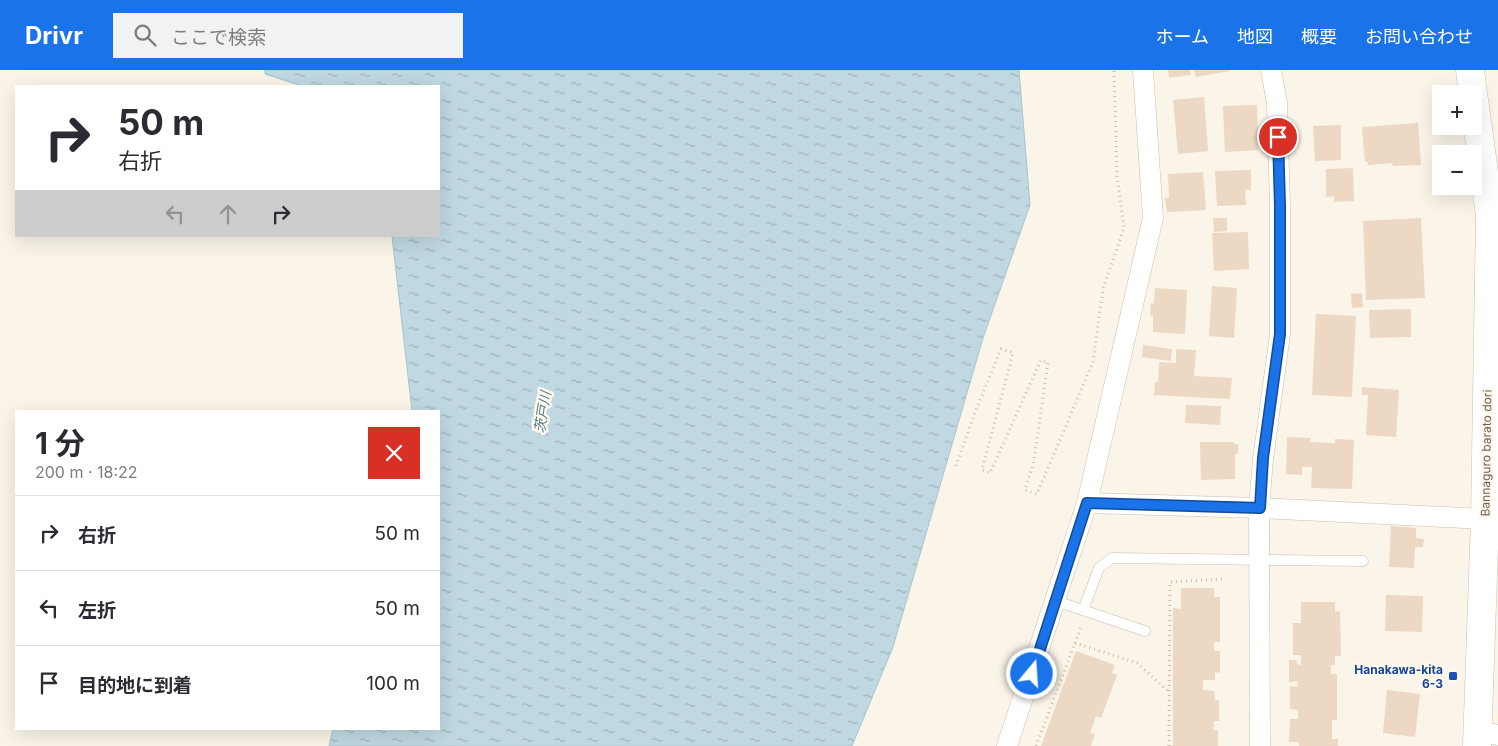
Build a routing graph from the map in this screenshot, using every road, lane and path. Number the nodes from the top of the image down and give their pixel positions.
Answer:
1 (1114, 70) edge
2 (1143, 70) edge
3 (1271, 70) edge
4 (1470, 70) edge
5 (1472, 85) edge
6 (1482, 128) edge
7 (1489, 153) edge
8 (1493, 354) edge
9 (956, 466) dead end
10 (1491, 488) edge
11 (1087, 503) junction
12 (1260, 508) junction
13 (1484, 519) junction
14 (1259, 560) junction
15 (1363, 561) dead end
16 (1226, 579) dead end
17 (1056, 601) junction
18 (1083, 610) junction
19 (1082, 625) dead end
20 (1145, 631) dead end
21 (1074, 643) junction
22 (1169, 692) junction
23 (1484, 737) edge
24 (1007, 746) edge
25 (1036, 746) edge
26 (1169, 746) edge
27 (1260, 746) edge

1 - 9 path
2 - 11 street
3 - 12 street
4 - 5 main road
6 - 7 main road, Bannaguro barato dori
7 - 8 main road, Bannaguro barato dori
8 - 10 main road, Bannaguro barato dori
10 - 13 main road, Bannaguro barato dori
11 - 12 street
11 - 17 street
12 - 13 street
12 - 14 street
13 - 23 main road, Bannaguro barato dori
14 - 15 lane
14 - 18 lane
14 - 27 street
16 - 22 path
17 - 18 lane
17 - 24 street
18 - 20 lane
19 - 21 path
21 - 22 path
21 - 25 path
22 - 26 path

